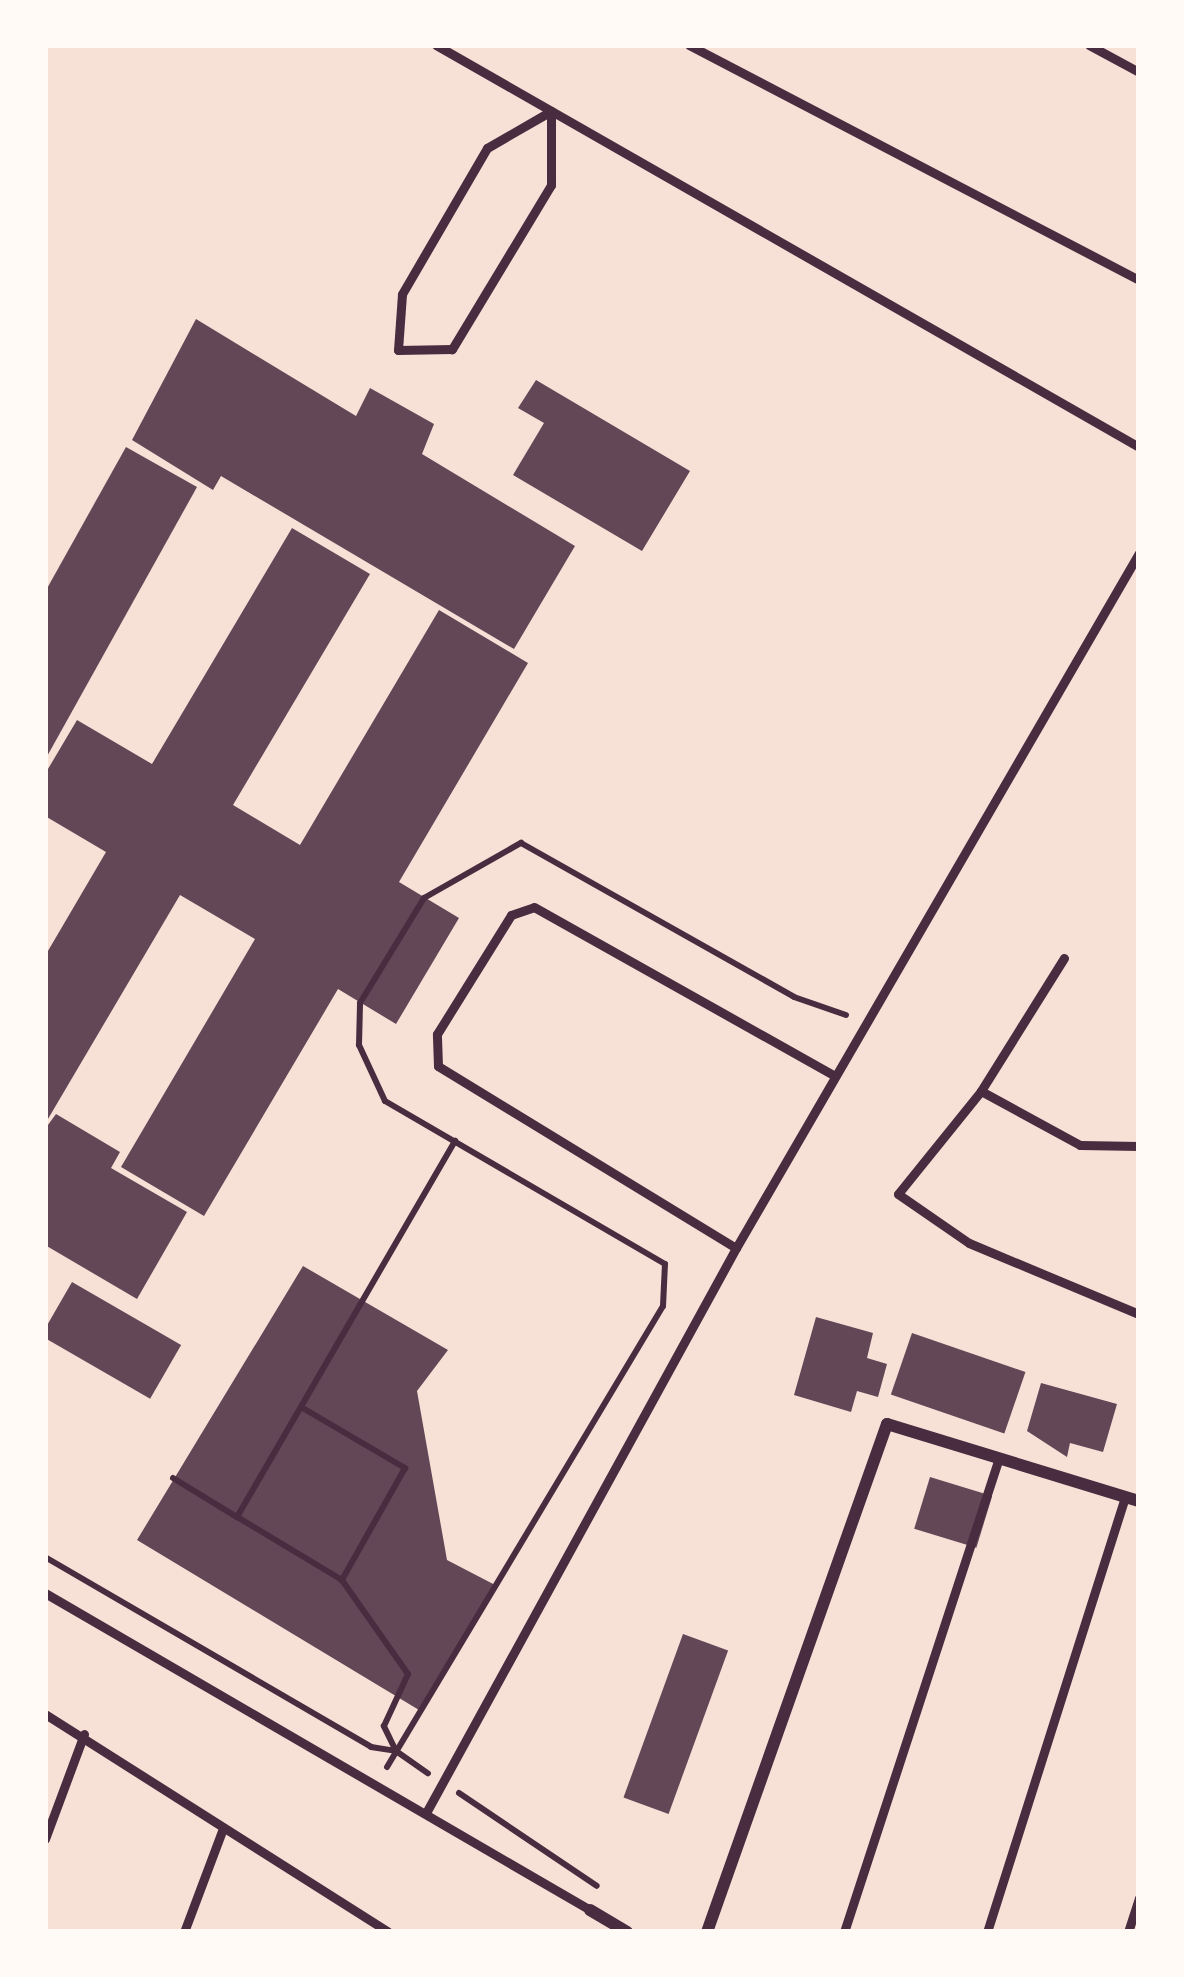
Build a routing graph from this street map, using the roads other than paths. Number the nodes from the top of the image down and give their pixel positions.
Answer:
1 (436, 45) edge
2 (688, 45) edge
3 (1089, 45) edge
4 (1139, 72) edge
5 (551, 111) junction
6 (1139, 280) edge
7 (1139, 447) edge
8 (1139, 553) edge
9 (1064, 958) dead end
10 (835, 1076) junction
11 (981, 1090) junction
12 (1139, 1146) edge
13 (736, 1247) junction
14 (1139, 1314) edge
15 (999, 1459) junction
16 (1132, 1499) edge
17 (45, 1593) edge
18 (45, 1714) edge
19 (84, 1734) junction
20 (428, 1811) junction
21 (224, 1828) junction
22 (45, 1839) edge
23 (1139, 1898) edge
24 (590, 1910) joint
25 (373, 1928) edge
26 (184, 1932) edge
27 (388, 1932) edge
28 (628, 1932) edge
29 (707, 1932) edge
30 (844, 1932) edge
31 (987, 1932) edge
32 (1128, 1932) edge

1 - 5 lane
2 - 6 lane
3 - 4 lane
5 - 5 lane
5 - 7 lane
8 - 10 lane
9 - 11 lane
10 - 13 lane
10 - 13 lane
11 - 12 lane
11 - 14 lane
13 - 20 lane
15 - 16 street
15 - 29 street
15 - 30 lane
16 - 31 lane
17 - 20 lane
18 - 19 lane
19 - 21 lane
19 - 22 lane
20 - 24 lane
21 - 25 lane
21 - 26 lane
23 - 32 lane
24 - 28 street
25 - 27 lane

